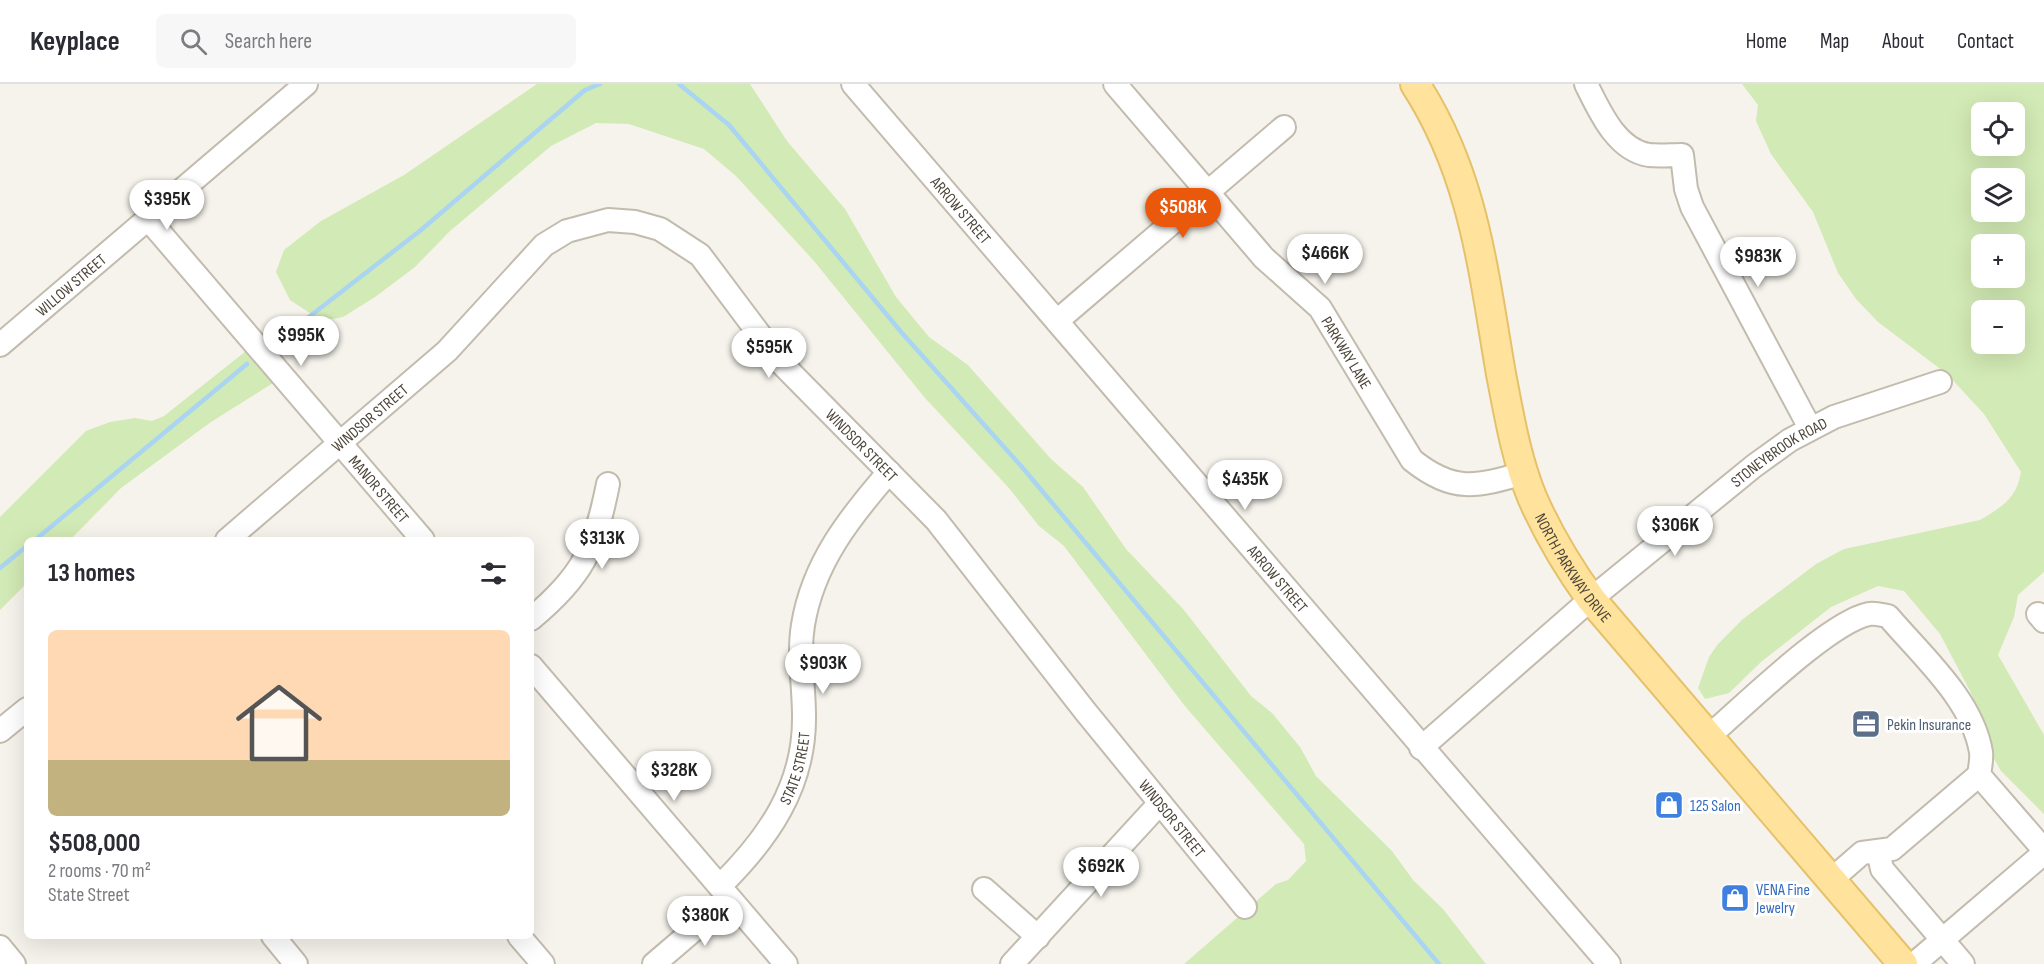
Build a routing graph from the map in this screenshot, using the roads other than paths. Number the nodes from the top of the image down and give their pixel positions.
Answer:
1 (306, 84) edge
2 (853, 84) edge
3 (1115, 84) edge
4 (1415, 84) edge
5 (1586, 84) edge
6 (1284, 127) dead end
7 (1207, 192) junction
8 (149, 220) junction
9 (1057, 321) junction
10 (0, 345) edge
11 (1940, 382) dead end
12 (1810, 428) junction
13 (340, 443) junction
14 (889, 472) junction
15 (1524, 473) junction
16 (608, 484) dead end
17 (230, 537) edge
18 (420, 537) edge
19 (1591, 600) junction
20 (534, 616) edge
21 (534, 670) edge
22 (24, 711) edge
23 (0, 731) edge
24 (1708, 737) junction
25 (1421, 748) junction
26 (1979, 775) junction
27 (1160, 803) junction
28 (1878, 851) junction
29 (2044, 852) edge
30 (1831, 880) junction
31 (984, 889) dead end
32 (725, 893) junction
33 (1245, 907) dead end
34 (1038, 937) junction
35 (276, 939) edge
36 (522, 939) edge
37 (1942, 940) junction
38 (0, 947) edge
39 (14, 964) edge
40 (297, 964) edge
41 (543, 964) edge
42 (654, 964) edge
43 (786, 964) edge
44 (1012, 964) edge
45 (1609, 964) edge
46 (1903, 964) edge
47 (1914, 964) edge
48 (1963, 964) edge

1 - 8 street, WILLOW STREET
2 - 9 street, ARROW STREET
3 - 7 street, PARKWAY LANE
4 - 15 main road, NORTH PARKWAY DRIVE
5 - 12 street
6 - 7 street
7 - 9 street
7 - 15 street, PARKWAY LANE
8 - 10 street, WILLOW STREET
8 - 13 street, MANOR STREET
9 - 25 street, ARROW STREET
11 - 12 street, STONEYBROOK ROAD
12 - 19 street, STONEYBROOK ROAD
13 - 14 street, WINDSOR STREET
13 - 17 street, WINDSOR STREET
13 - 18 street, MANOR STREET
14 - 27 street, WINDSOR STREET
14 - 32 street, STATE STREET
15 - 19 main road, NORTH PARKWAY DRIVE
16 - 20 street
19 - 24 main road, NORTH PARKWAY DRIVE
19 - 25 street, STONEYBROOK ROAD
21 - 32 street
22 - 23 street
24 - 26 street
24 - 30 main road, NORTH PARKWAY DRIVE
25 - 45 street, ARROW STREET
26 - 28 street
26 - 29 street
27 - 33 street, WINDSOR STREET
27 - 34 street
28 - 30 street
28 - 37 street
29 - 37 street
30 - 46 main road, NORTH PARKWAY DRIVE
31 - 34 street
32 - 42 street, STATE STREET
32 - 43 street
34 - 44 street
35 - 40 street
36 - 41 street
37 - 47 street
37 - 48 street
38 - 39 street

